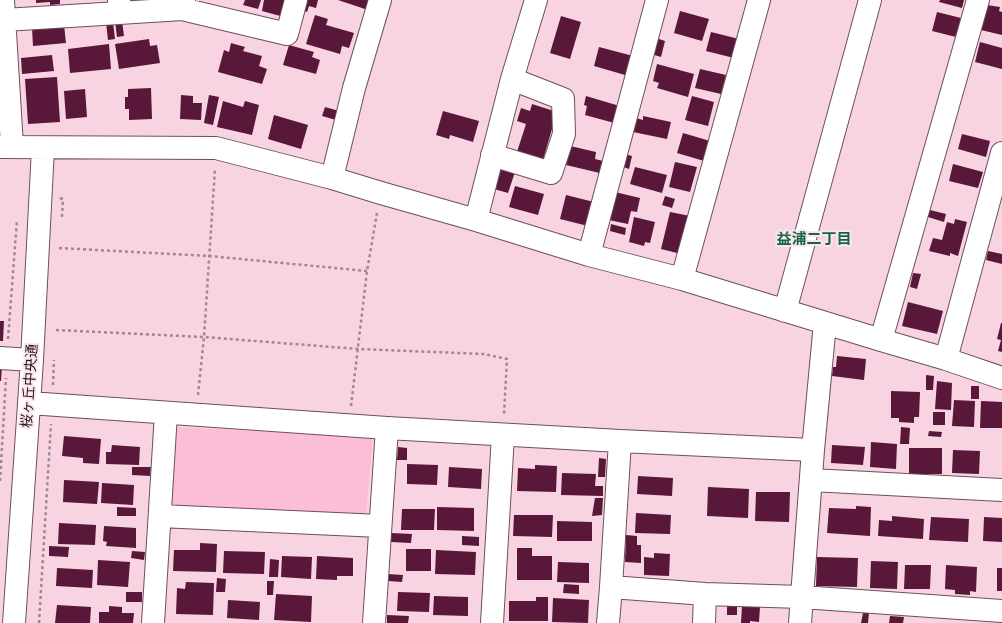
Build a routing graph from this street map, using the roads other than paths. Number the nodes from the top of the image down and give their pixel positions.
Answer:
1 (296, 0) edge
2 (380, 0) edge
3 (536, 0) edge
4 (657, 0) edge
5 (759, 0) edge
6 (870, 0) edge
7 (978, 0) edge
8 (183, 4) edge
9 (119, 7) edge
10 (4, 10) edge
11 (512, 79) junction
12 (6, 147) edge
13 (43, 148) junction
14 (1002, 154) edge
15 (492, 155) junction
16 (332, 178) junction
17 (476, 220) junction
18 (589, 255) junction
19 (682, 279) junction
20 (785, 311) junction
21 (825, 323) junction
22 (881, 340) junction
23 (4, 358) edge
24 (946, 359) junction
25 (32, 360) junction
26 (1002, 378) edge
27 (29, 403) junction
28 (166, 413) junction
29 (387, 428) junction
30 (502, 435) junction
31 (620, 441) junction
32 (813, 450) junction
33 (811, 480) junction
34 (1002, 490) edge
35 (160, 516) junction
36 (380, 526) junction
37 (611, 587) junction
38 (705, 594) junction
39 (802, 597) junction
40 (1002, 611) edge
41 (917, 614) edge
42 (14, 623) edge
43 (153, 623) edge
44 (374, 623) edge
45 (492, 623) edge
46 (608, 623) edge
47 (704, 623) edge
48 (800, 623) edge

1 - 8 street
2 - 16 street
3 - 11 street
4 - 18 street
5 - 19 street
6 - 20 street
7 - 22 street
8 - 9 street
9 - 10 street
10 - 12 street
11 - 15 street
11 - 15 street
12 - 13 street
13 - 16 street
13 - 25 street, 桜ヶ丘中央通
14 - 24 street
15 - 17 street
16 - 17 street
17 - 18 street
18 - 19 street
19 - 20 street
20 - 21 street
21 - 22 street
21 - 32 street
22 - 24 street
23 - 25 street
24 - 26 street
25 - 27 street, 桜ヶ丘中央通
27 - 28 street
27 - 42 street, 桜ヶ丘中央通
28 - 29 street
28 - 35 street
29 - 30 street
29 - 36 street
30 - 31 street
30 - 45 street
31 - 32 street
31 - 37 street
32 - 33 street
33 - 34 street
33 - 39 street
35 - 36 street
35 - 43 street
36 - 44 street
37 - 38 street
37 - 46 street
38 - 39 street
38 - 47 street
39 - 41 street
39 - 48 street
40 - 41 street

